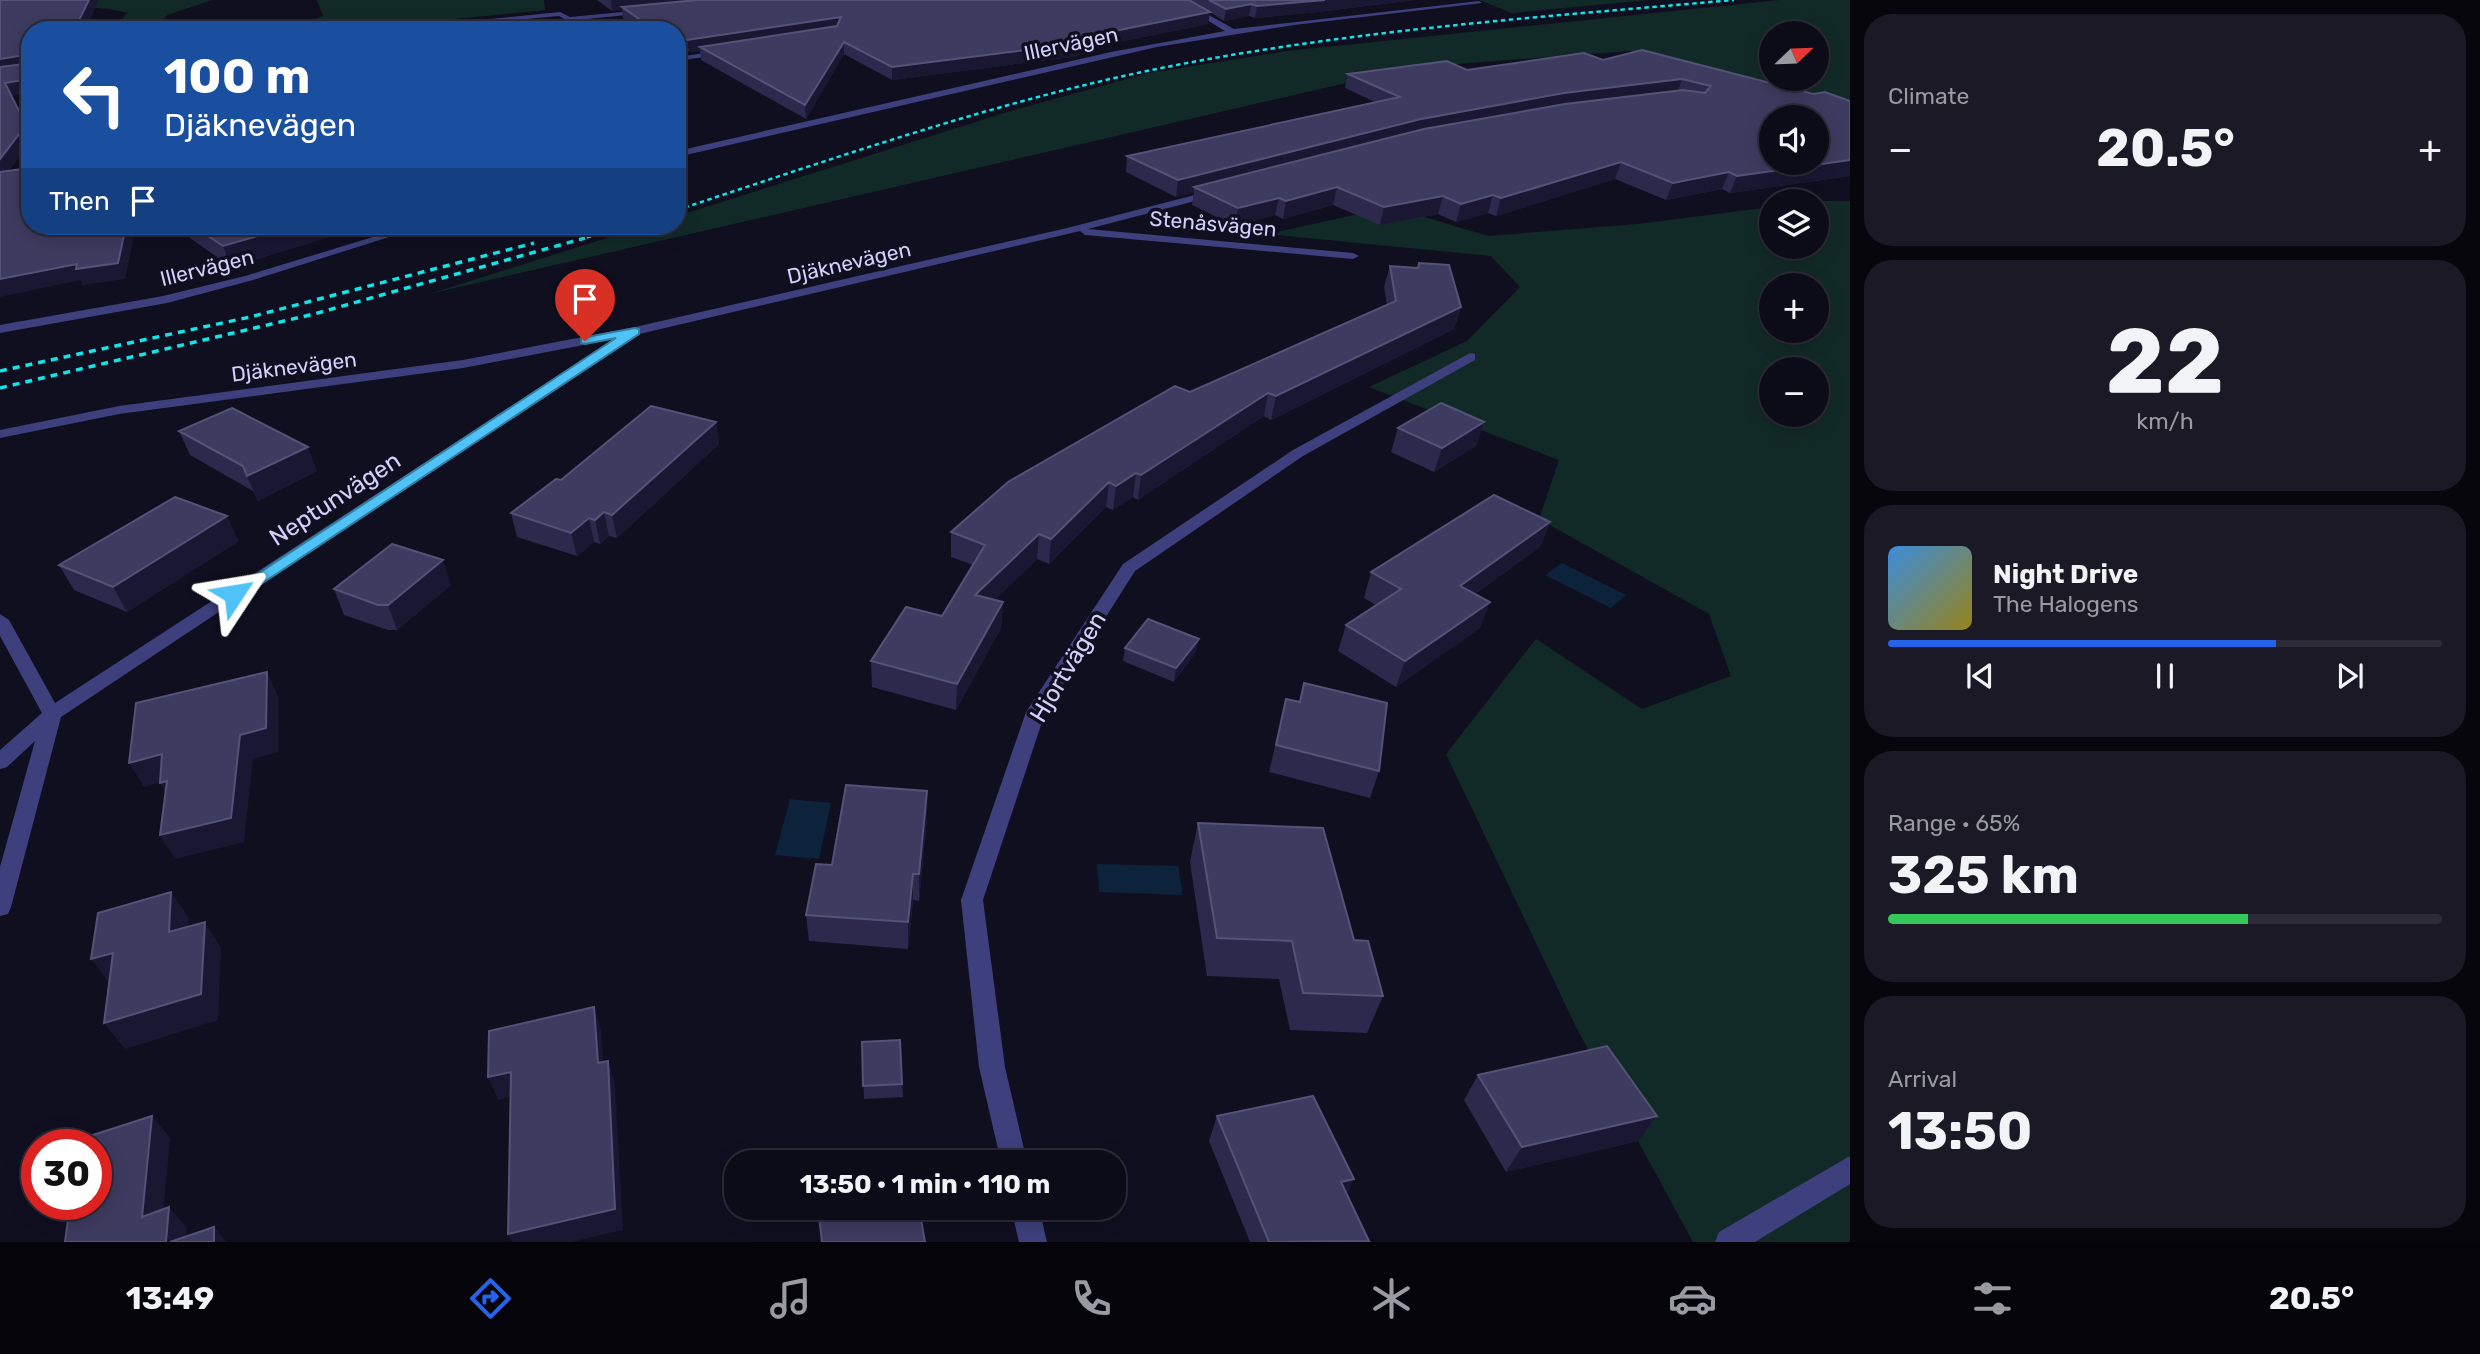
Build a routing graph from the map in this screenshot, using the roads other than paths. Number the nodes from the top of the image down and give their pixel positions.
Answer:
1 (558, 0) edge
2 (1177, 0) edge
3 (1479, 4) dead end
4 (652, 12) edge
5 (563, 16) junction
6 (500, 21) edge
7 (572, 21) edge
8 (1233, 32) junction
9 (737, 50) edge
10 (686, 58) edge
11 (686, 151) edge
12 (1222, 191) edge
13 (1068, 231) junction
14 (390, 235) edge
15 (1353, 256) dead end
16 (0, 329) edge
17 (635, 331) junction
18 (1470, 357) dead end
19 (0, 433) edge
20 (0, 620) edge
21 (52, 714) junction
22 (0, 762) edge
23 (0, 907) edge
24 (1011, 1150) edge
25 (1850, 1169) edge
26 (1028, 1220) edge
27 (1033, 1242) edge
28 (1729, 1242) edge

1 - 5 street
2 - 8 street
3 - 8 street, Illervägen
4 - 5 street
5 - 6 street
5 - 7 street
8 - 11 street, Illervägen
9 - 10 street
12 - 13 street, Djäknevägen
13 - 15 street, Stenåsvägen
13 - 17 street, Djäknevägen
14 - 16 street, Illervägen
17 - 19 street, Djäknevägen
17 - 21 street, Neptunvägen
18 - 24 street, Hjortvägen
20 - 21 street
21 - 22 street, Neptunvägen
21 - 23 street
25 - 28 street
26 - 27 street

